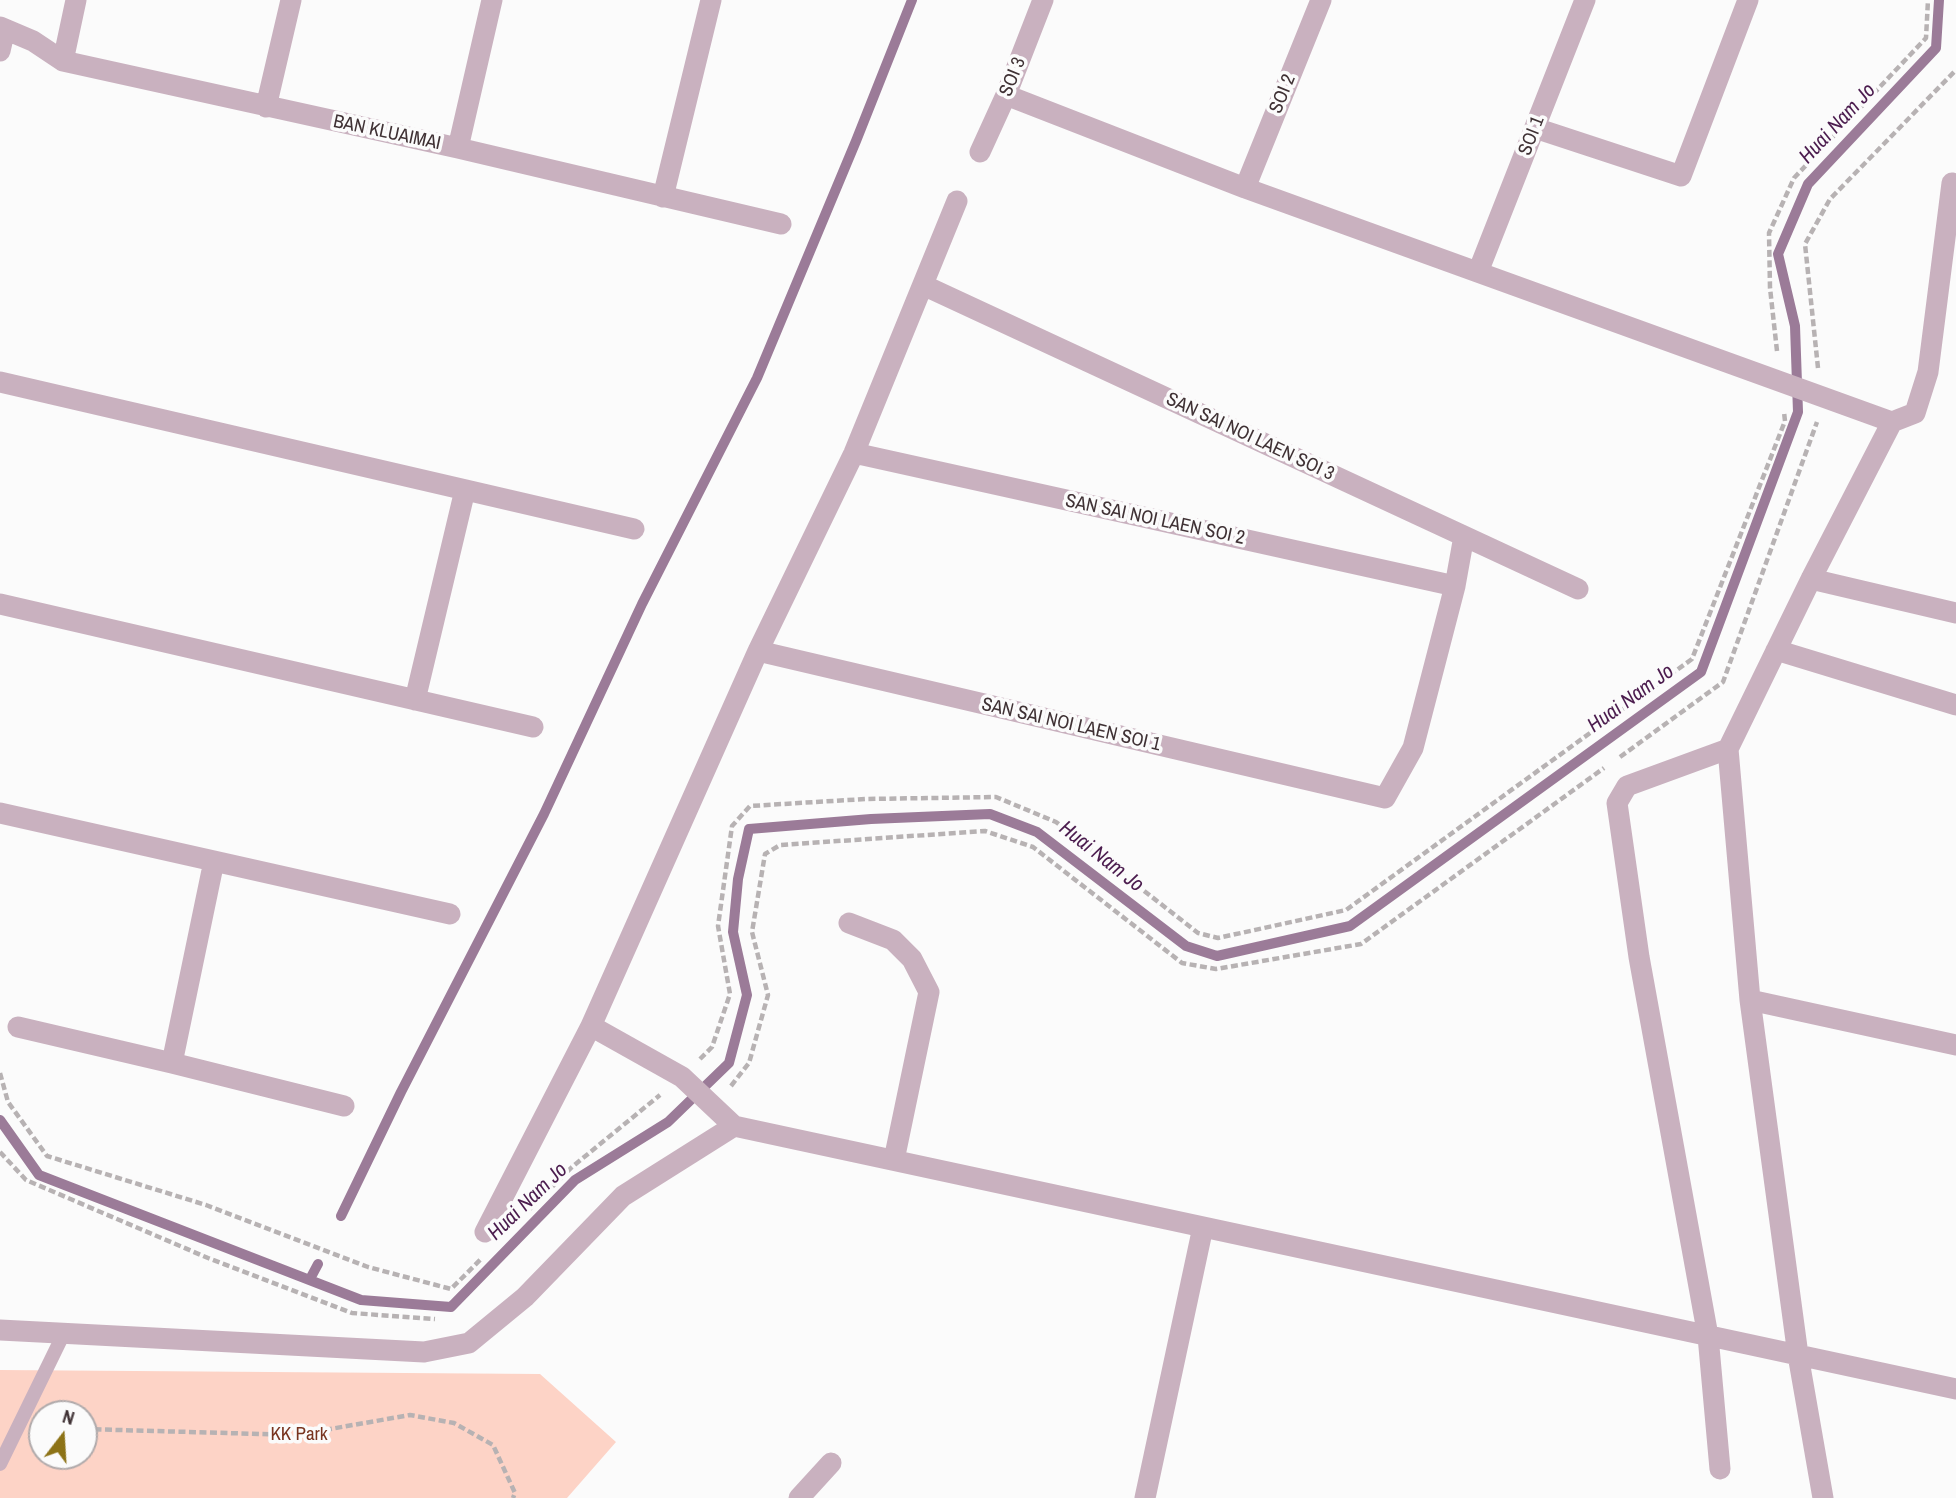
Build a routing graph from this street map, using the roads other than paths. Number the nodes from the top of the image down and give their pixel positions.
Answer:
1 (76, 0) edge
2 (291, 0) edge
3 (492, 0) edge
4 (710, 0) edge
5 (1043, 0) edge
6 (1321, 0) edge
7 (1585, 0) edge
8 (1748, 0) edge
9 (3, 28) edge
10 (0, 51) edge
11 (63, 61) junction
12 (1006, 95) junction
13 (266, 107) junction
14 (1535, 128) junction
15 (458, 148) junction
16 (981, 152) dead end
17 (1956, 184) edge
18 (1245, 188) junction
19 (663, 197) junction
20 (957, 201) dead end
21 (781, 224) dead end
22 (1478, 272) junction
23 (923, 285) junction
24 (0, 382) edge
25 (1892, 422) junction
26 (854, 453) junction
27 (465, 490) junction
28 (634, 529) dead end
29 (1464, 536) junction
30 (1811, 579) junction
31 (1455, 586) junction
32 (1578, 589) dead end
33 (0, 604) edge
34 (1956, 613) edge
35 (1776, 650) junction
36 (758, 652) junction
37 (415, 700) junction
38 (1956, 705) edge
39 (533, 727) dead end
40 (1728, 749) junction
41 (0, 813) edge
42 (214, 861) junction
43 (450, 914) dead end
44 (849, 923) dead end
45 (1750, 1000) junction
46 (591, 1026) junction
47 (18, 1027) dead end
48 (1956, 1045) edge
49 (173, 1063) junction
50 (344, 1106) dead end
51 (734, 1126) junction
52 (894, 1160) junction
53 (1203, 1227) junction
54 (486, 1242) road end
55 (0, 1330) edge
56 (64, 1333) junction
57 (1708, 1336) junction
58 (1798, 1355) junction
59 (1956, 1389) edge
60 (831, 1463) dead end
61 (0, 1464) edge
62 (1720, 1469) dead end
63 (799, 1498) edge
64 (1144, 1498) edge
65 (1823, 1498) edge

1 - 11 street
2 - 13 street
3 - 15 street
4 - 19 street
5 - 12 street, SOI 3
6 - 18 street, SOI 2
7 - 14 street, SOI 1
8 - 14 street
9 - 10 street
9 - 11 street, BAN KLUAIMAI
11 - 13 street, BAN KLUAIMAI
12 - 16 street, SOI 3
12 - 18 street
13 - 15 street, BAN KLUAIMAI
14 - 22 street, SOI 1
15 - 19 street, BAN KLUAIMAI
17 - 25 street
18 - 22 street
19 - 21 street, BAN KLUAIMAI
20 - 23 street
22 - 25 street
23 - 26 street
23 - 29 street, SAN SAI NOI LAEN SOI 3
24 - 27 street
25 - 30 street
26 - 31 street, SAN SAI NOI LAEN SOI 2
26 - 36 street
27 - 28 street
27 - 37 street
29 - 31 street
29 - 32 street, SAN SAI NOI LAEN SOI 3
30 - 34 street
30 - 35 street
31 - 36 street, SAN SAI NOI LAEN SOI 1
33 - 37 street
35 - 38 street
35 - 40 street
36 - 46 street
37 - 39 street
40 - 45 street
40 - 57 street
41 - 42 street
42 - 43 street
42 - 49 street
44 - 52 street
45 - 48 street
45 - 58 street
46 - 51 street
46 - 54 street
47 - 49 street
49 - 50 street
51 - 52 street
51 - 56 street
52 - 53 street
53 - 57 street
53 - 64 street
55 - 56 street
56 - 61 lane
57 - 58 street
57 - 62 street
58 - 59 street
58 - 65 street
60 - 63 street

